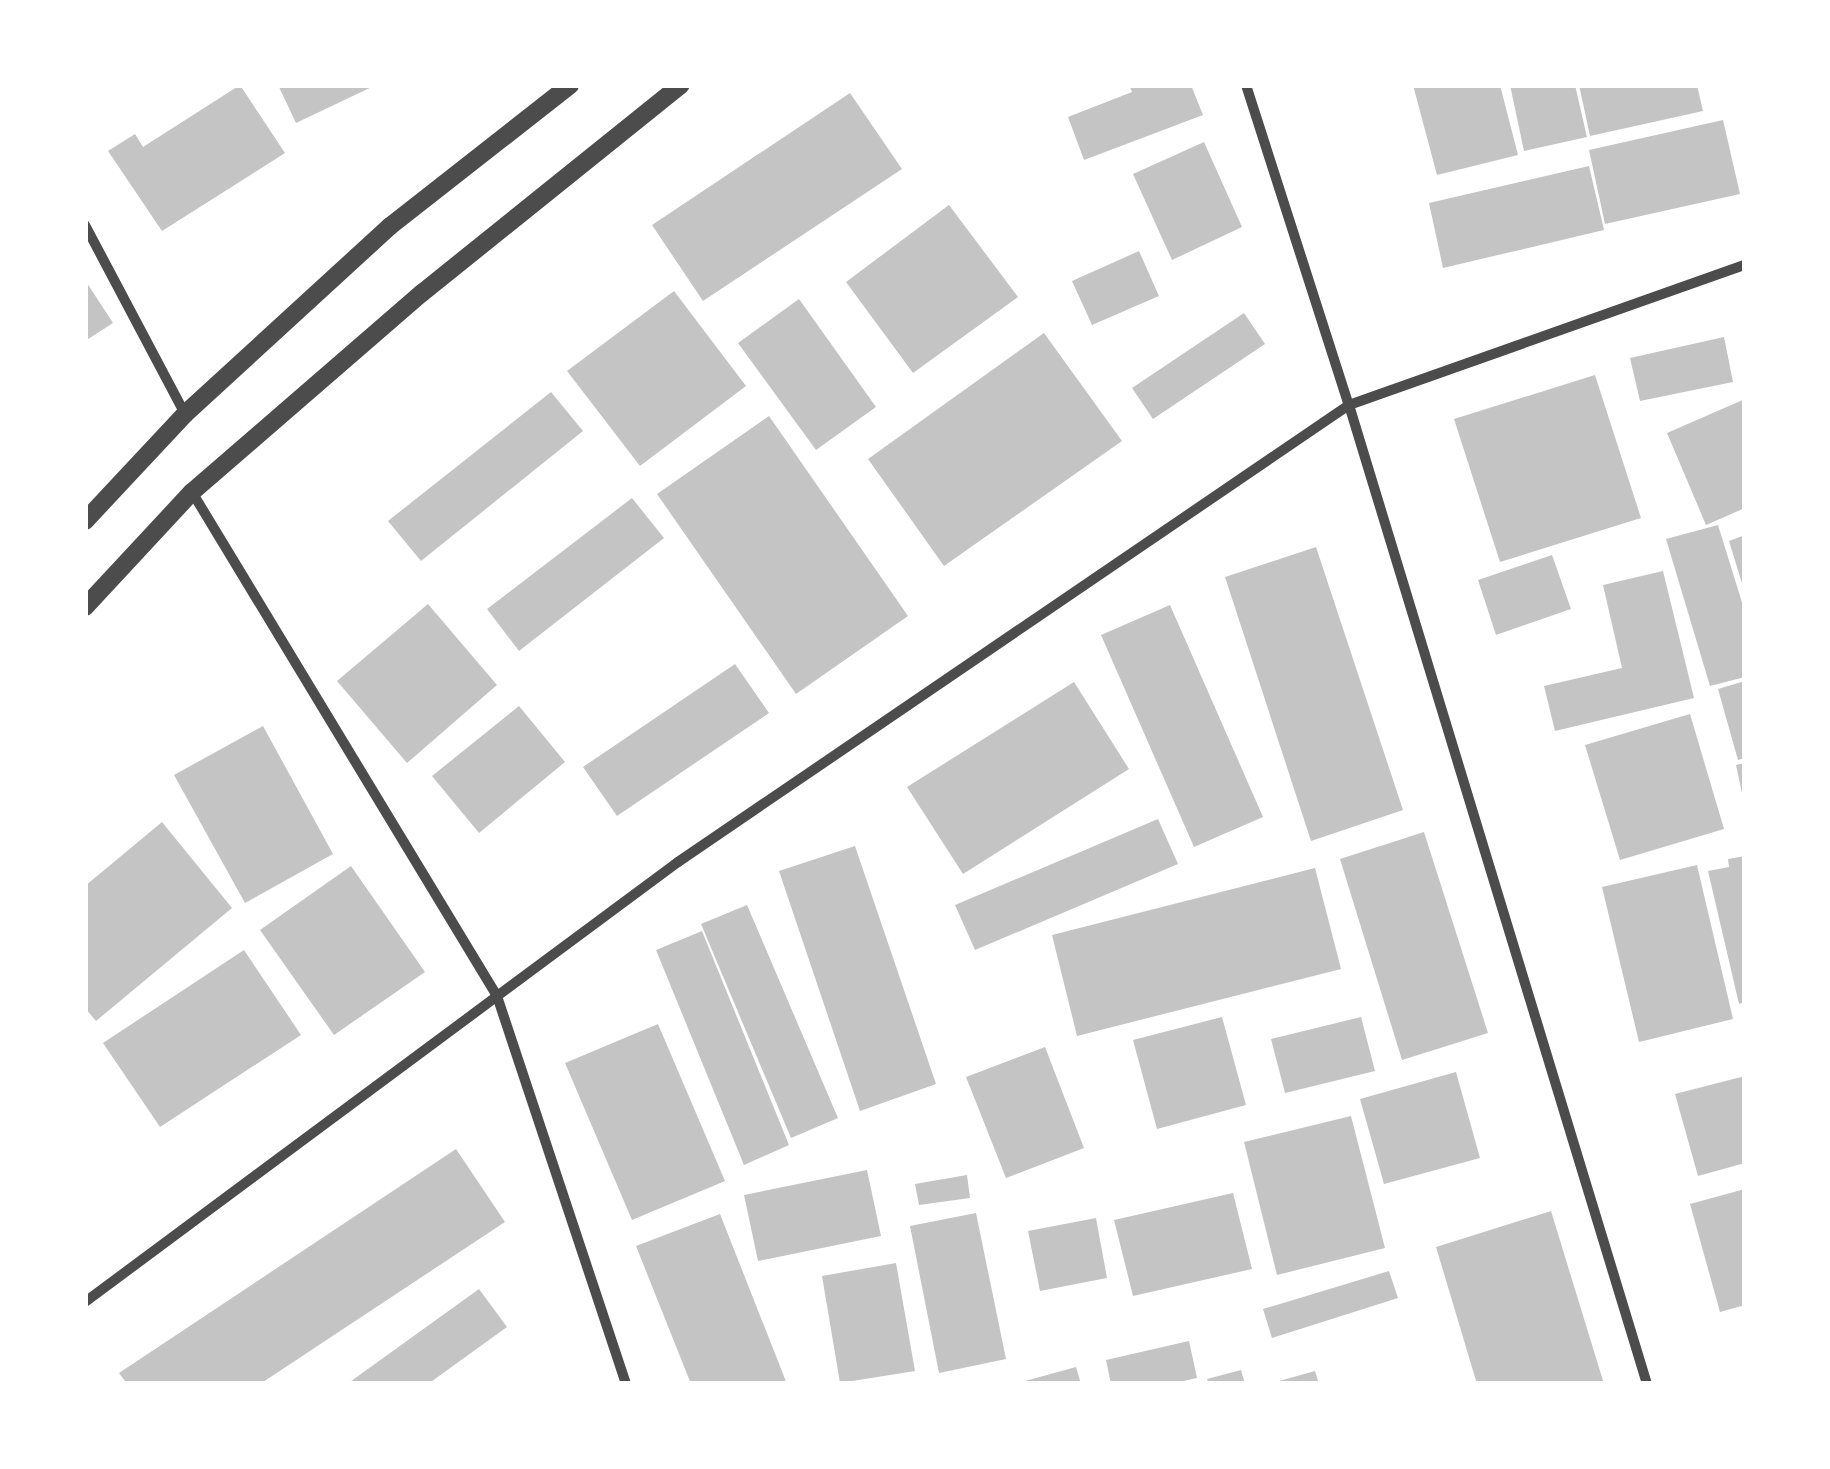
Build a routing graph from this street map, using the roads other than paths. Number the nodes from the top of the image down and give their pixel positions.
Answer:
1 (570, 85) edge
2 (681, 85) edge
3 (1246, 85) edge
4 (85, 225) edge
5 (1745, 265) edge
6 (1350, 405) junction
7 (185, 414) junction
8 (192, 492) junction
9 (85, 520) edge
10 (85, 608) edge
11 (497, 996) junction
12 (85, 1302) edge
13 (626, 1384) edge
14 (1647, 1384) edge

1 - 7 street
2 - 8 street
3 - 6 street
4 - 7 street
5 - 6 street
6 - 11 street
6 - 14 street
7 - 9 street
8 - 10 street
8 - 11 street
11 - 12 street
11 - 13 street

